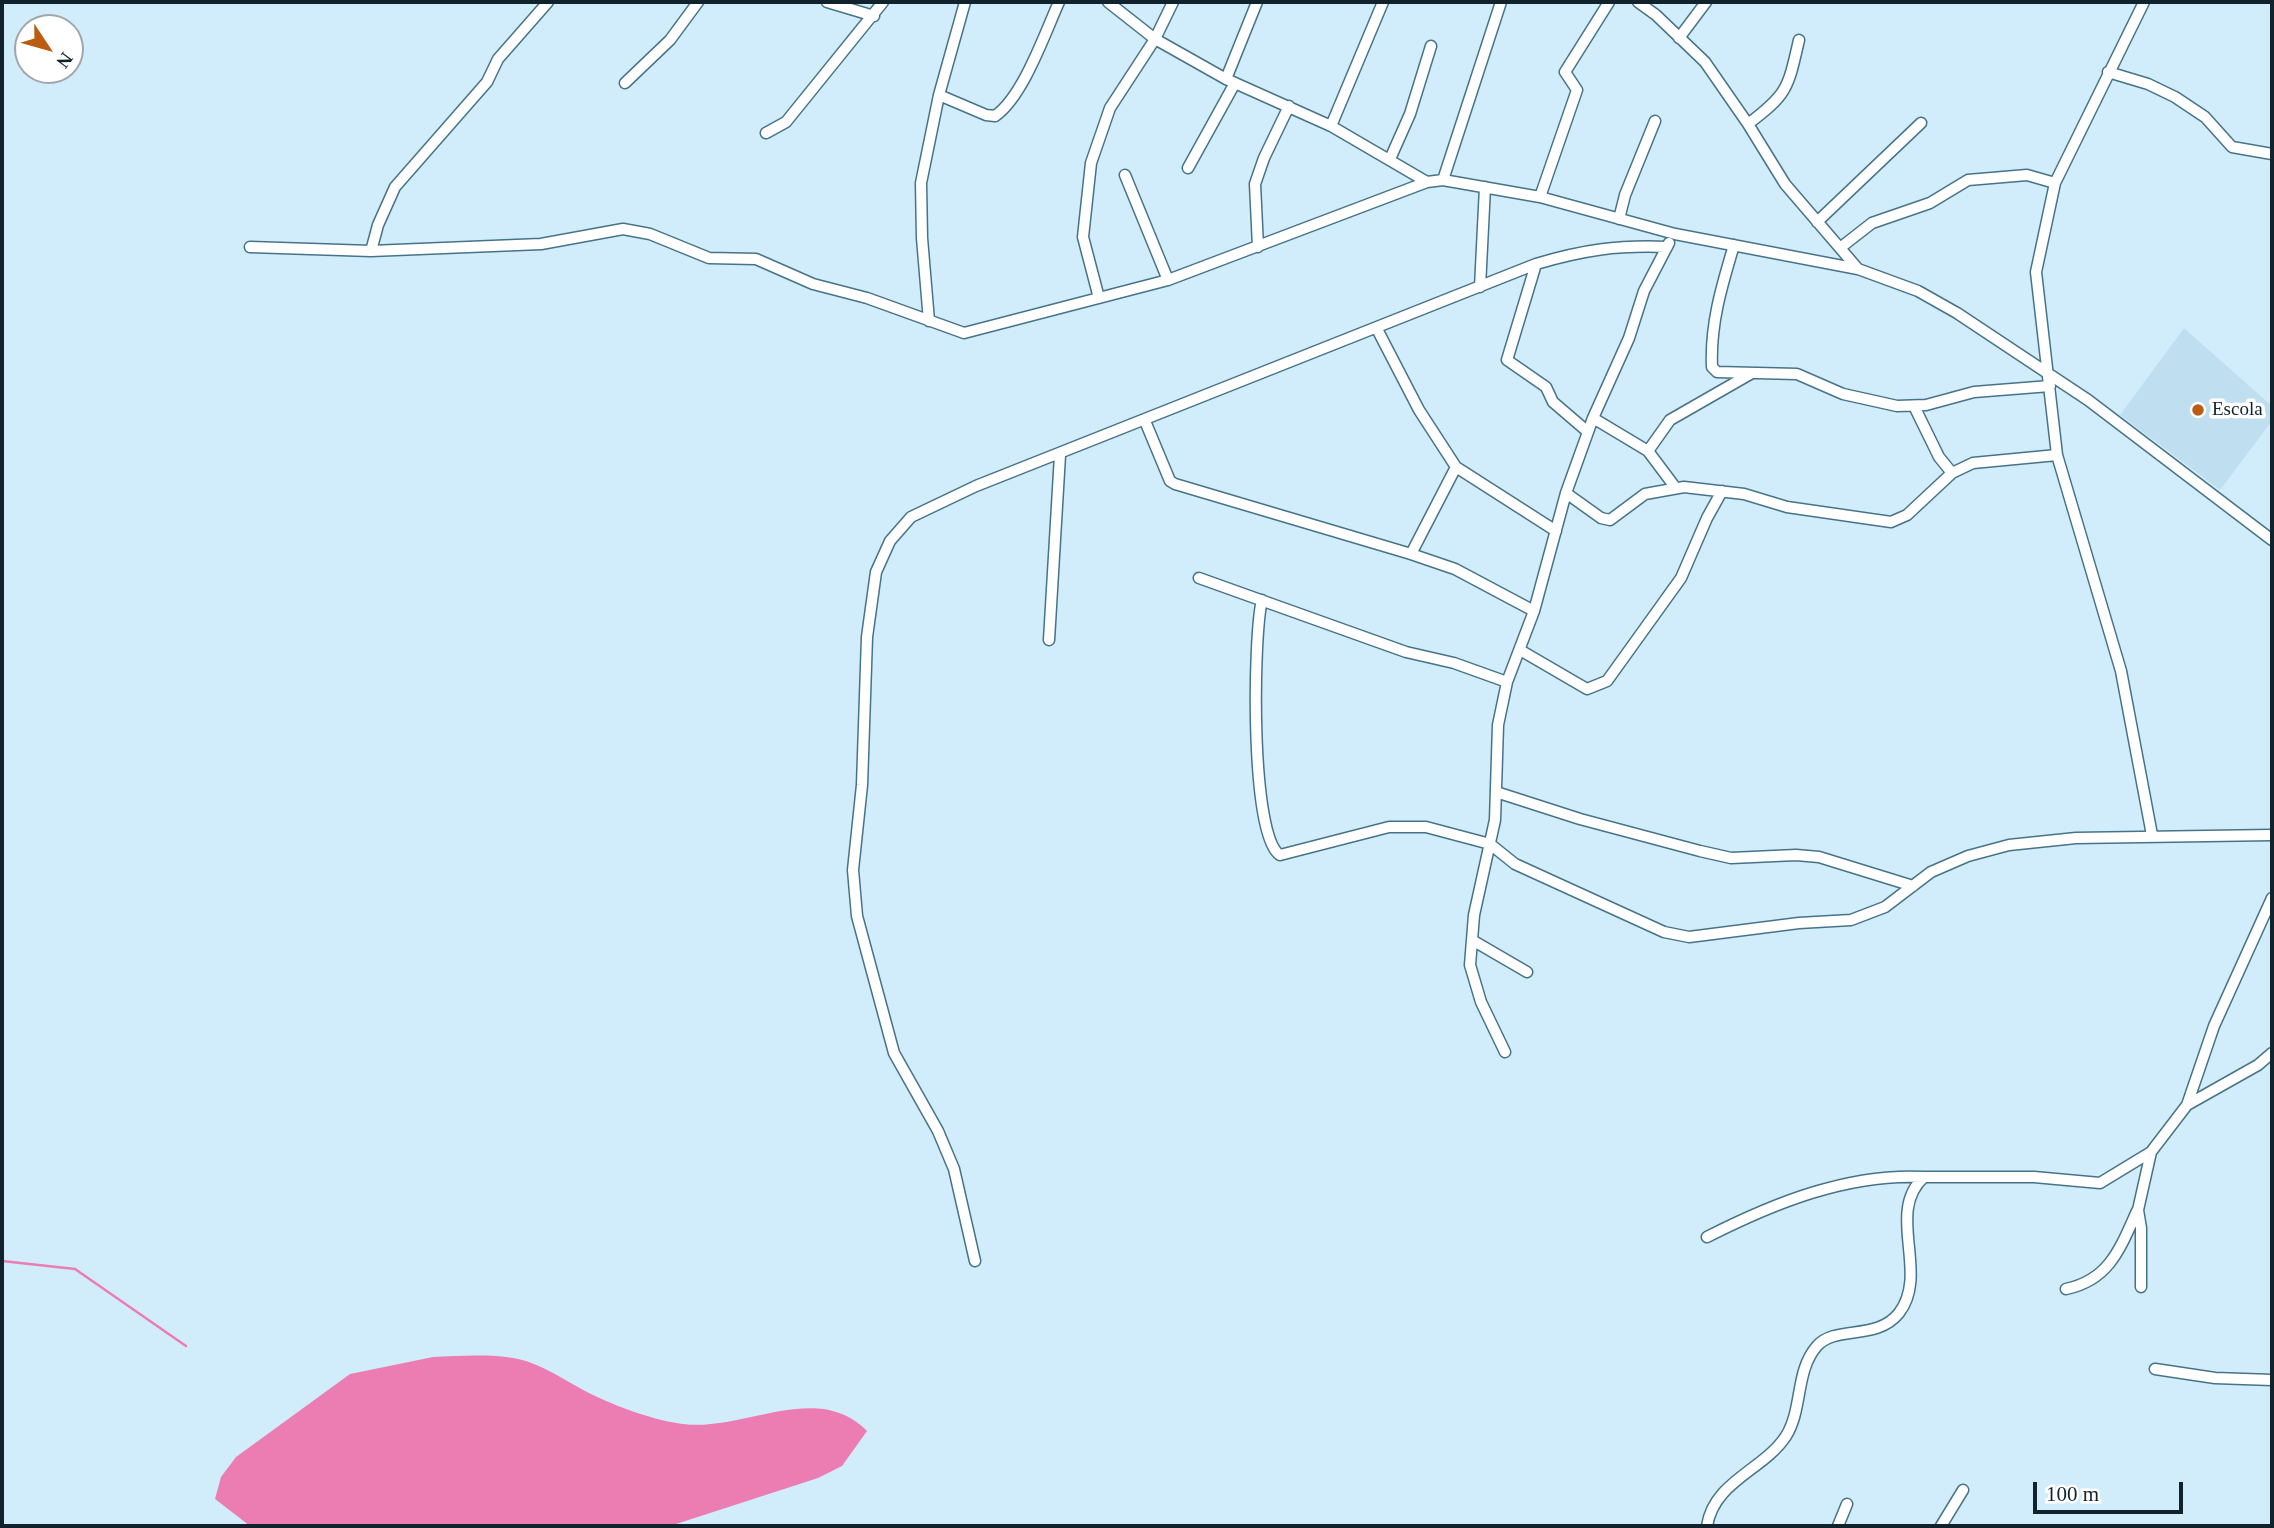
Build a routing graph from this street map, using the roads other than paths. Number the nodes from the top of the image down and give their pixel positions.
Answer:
1 (548, 2) edge
2 (698, 2) edge
3 (827, 2) edge
4 (883, 2) edge
5 (965, 2) edge
6 (1059, 2) edge
7 (1108, 2) edge
8 (1173, 2) edge
9 (1257, 2) edge
10 (1383, 2) edge
11 (1501, 2) edge
12 (1609, 2) edge
13 (1638, 2) edge
14 (1706, 2) edge
15 (2144, 2) edge
16 (874, 16) junction
17 (1679, 38) junction
18 (1155, 39) junction
19 (1799, 40) dead end
20 (1431, 46) dead end
21 (2108, 72) junction
22 (1230, 81) junction
23 (625, 83) dead end
24 (939, 95) junction
25 (1289, 106) junction
26 (1655, 121) dead end
27 (1921, 123) dead end
28 (1748, 124) junction
29 (1331, 126) junction
30 (766, 133) dead end
31 (2272, 154) edge
32 (1390, 159) junction
33 (1188, 168) dead end
34 (1125, 175) dead end
35 (1443, 180) junction
36 (1427, 182) junction
37 (2055, 183) junction
38 (1485, 187) junction
39 (1540, 197) junction
40 (1619, 219) junction
41 (1817, 222) junction
42 (1675, 234) junction
43 (1734, 245) junction
44 (250, 247) dead end
45 (1258, 247) junction
46 (1667, 247) junction
47 (1840, 248) junction
48 (371, 251) junction
49 (1535, 264) junction
50 (1858, 269) junction
51 (1168, 280) junction
52 (1480, 287) junction
53 (1100, 298) junction
54 (929, 321) junction
55 (1377, 328) junction
56 (2048, 372) junction
57 (1752, 373) junction
58 (2050, 386) junction
59 (1914, 405) junction
60 (1593, 418) junction
61 (1145, 421) junction
62 (1588, 432) junction
63 (1648, 451) junction
64 (2057, 455) junction
65 (1060, 456) junction
66 (1455, 467) junction
67 (1952, 473) junction
68 (1675, 487) junction
69 (1722, 491) junction
70 (1566, 493) junction
71 (1556, 531) junction
72 (2272, 540) edge
73 (1411, 554) junction
74 (1199, 578) dead end
75 (1262, 600) junction
76 (1534, 611) junction
77 (1049, 640) dead end
78 (1520, 650) junction
79 (1507, 682) junction
80 (1496, 792) junction
81 (2152, 835) junction
82 (2272, 835) edge
83 (1490, 844) junction
84 (1913, 886) junction
85 (2272, 898) edge
86 (1472, 940) junction
87 (1527, 972) dead end
88 (1504, 1052) dead end
89 (2272, 1053) edge
90 (2187, 1105) junction
91 (2151, 1152) junction
92 (1924, 1177) junction
93 (2137, 1210) junction
94 (1707, 1237) dead end
95 (975, 1261) dead end
96 (2141, 1287) dead end
97 (2066, 1289) dead end
98 (2155, 1369) dead end
99 (2272, 1380) edge
100 (1963, 1490) dead end
101 (1847, 1504) dead end
102 (1707, 1526) edge
103 (1838, 1526) edge
104 (1941, 1526) edge

1 - 48 street
2 - 23 street
3 - 16 street
4 - 16 street
5 - 24 street
6 - 24 street
7 - 18 street
8 - 18 street
9 - 22 street
10 - 29 street
11 - 35 street
12 - 39 street
13 - 17 street
14 - 17 street
15 - 21 street
16 - 30 street
17 - 28 street
18 - 22 street
18 - 53 street
19 - 28 street
20 - 32 street
21 - 31 street
21 - 37 street
22 - 25 street
22 - 33 street
24 - 54 street
25 - 29 street
25 - 45 street
26 - 40 street
27 - 41 street
28 - 41 street
29 - 32 street
32 - 36 street
34 - 51 street
35 - 36 street
35 - 38 street
36 - 45 street
37 - 47 street
37 - 56 street
38 - 39 street
38 - 52 street
39 - 40 street
40 - 42 street
41 - 47 street
42 - 43 street
42 - 46 street
43 - 50 street
43 - 57 street
44 - 48 street
45 - 51 street
46 - 49 street
46 - 60 street
47 - 50 street
48 - 54 street
49 - 52 street
49 - 62 street
50 - 56 street
51 - 53 street
52 - 55 street
53 - 54 street
55 - 61 street
55 - 66 street
56 - 58 street
56 - 72 street
57 - 59 street
57 - 63 street
58 - 59 street
58 - 64 street
59 - 67 street
60 - 62 street
60 - 63 street
61 - 65 street
61 - 73 street
62 - 70 street
63 - 68 street
64 - 67 street
64 - 81 street
65 - 77 street
65 - 95 street
66 - 71 street
66 - 73 street
67 - 69 street
68 - 69 street
68 - 70 street
69 - 78 street
70 - 71 street
71 - 76 street
73 - 76 street
74 - 75 street
75 - 79 street
75 - 83 street
76 - 78 street
78 - 79 street
79 - 80 street
80 - 83 street
80 - 84 street
81 - 82 street
81 - 84 street
83 - 84 street
83 - 86 street
85 - 90 street
86 - 87 street
86 - 88 street
89 - 90 street
90 - 91 street
91 - 92 street
91 - 93 street
92 - 94 street
92 - 102 street
93 - 96 street
93 - 97 street
98 - 99 street
100 - 104 street
101 - 103 street

